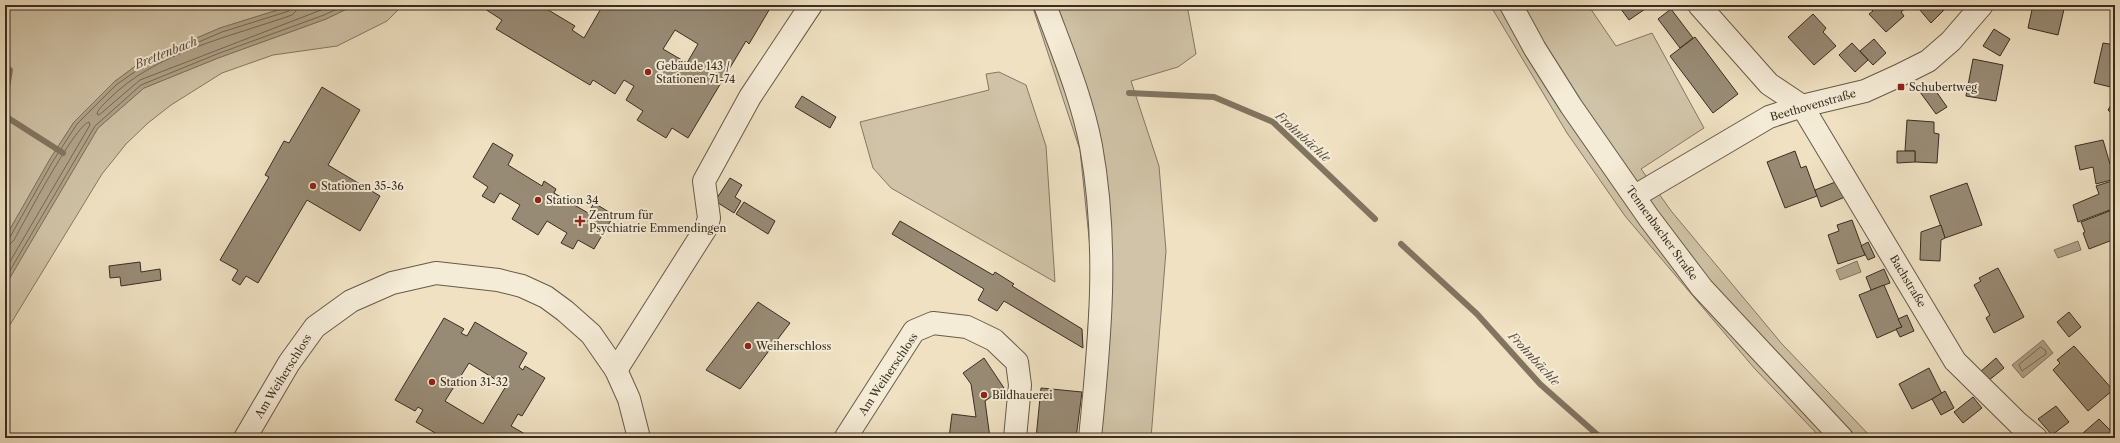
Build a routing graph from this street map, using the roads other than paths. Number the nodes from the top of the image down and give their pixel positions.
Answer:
1 (811, 5) edge
2 (1045, 5) edge
3 (1510, 5) edge
4 (1699, 5) edge
5 (1982, 5) edge
6 (1802, 106) junction
7 (1635, 196) junction
8 (616, 370) junction
9 (245, 438) edge
10 (639, 438) edge
11 (846, 438) edge
12 (1015, 438) edge
13 (1090, 438) edge
14 (1842, 438) edge
15 (2036, 438) edge

1 - 8 street
2 - 13 street
3 - 7 street, Tennenbacher Straße
4 - 6 street
5 - 6 street, Beethovenstraße
6 - 7 street, Beethovenstraße
6 - 15 street, Bachstraße
7 - 14 street, Tennenbacher Straße
8 - 9 street, Am Weiherschloss
8 - 10 street, Am Weiherschloss
11 - 12 street, Am Weiherschloss

